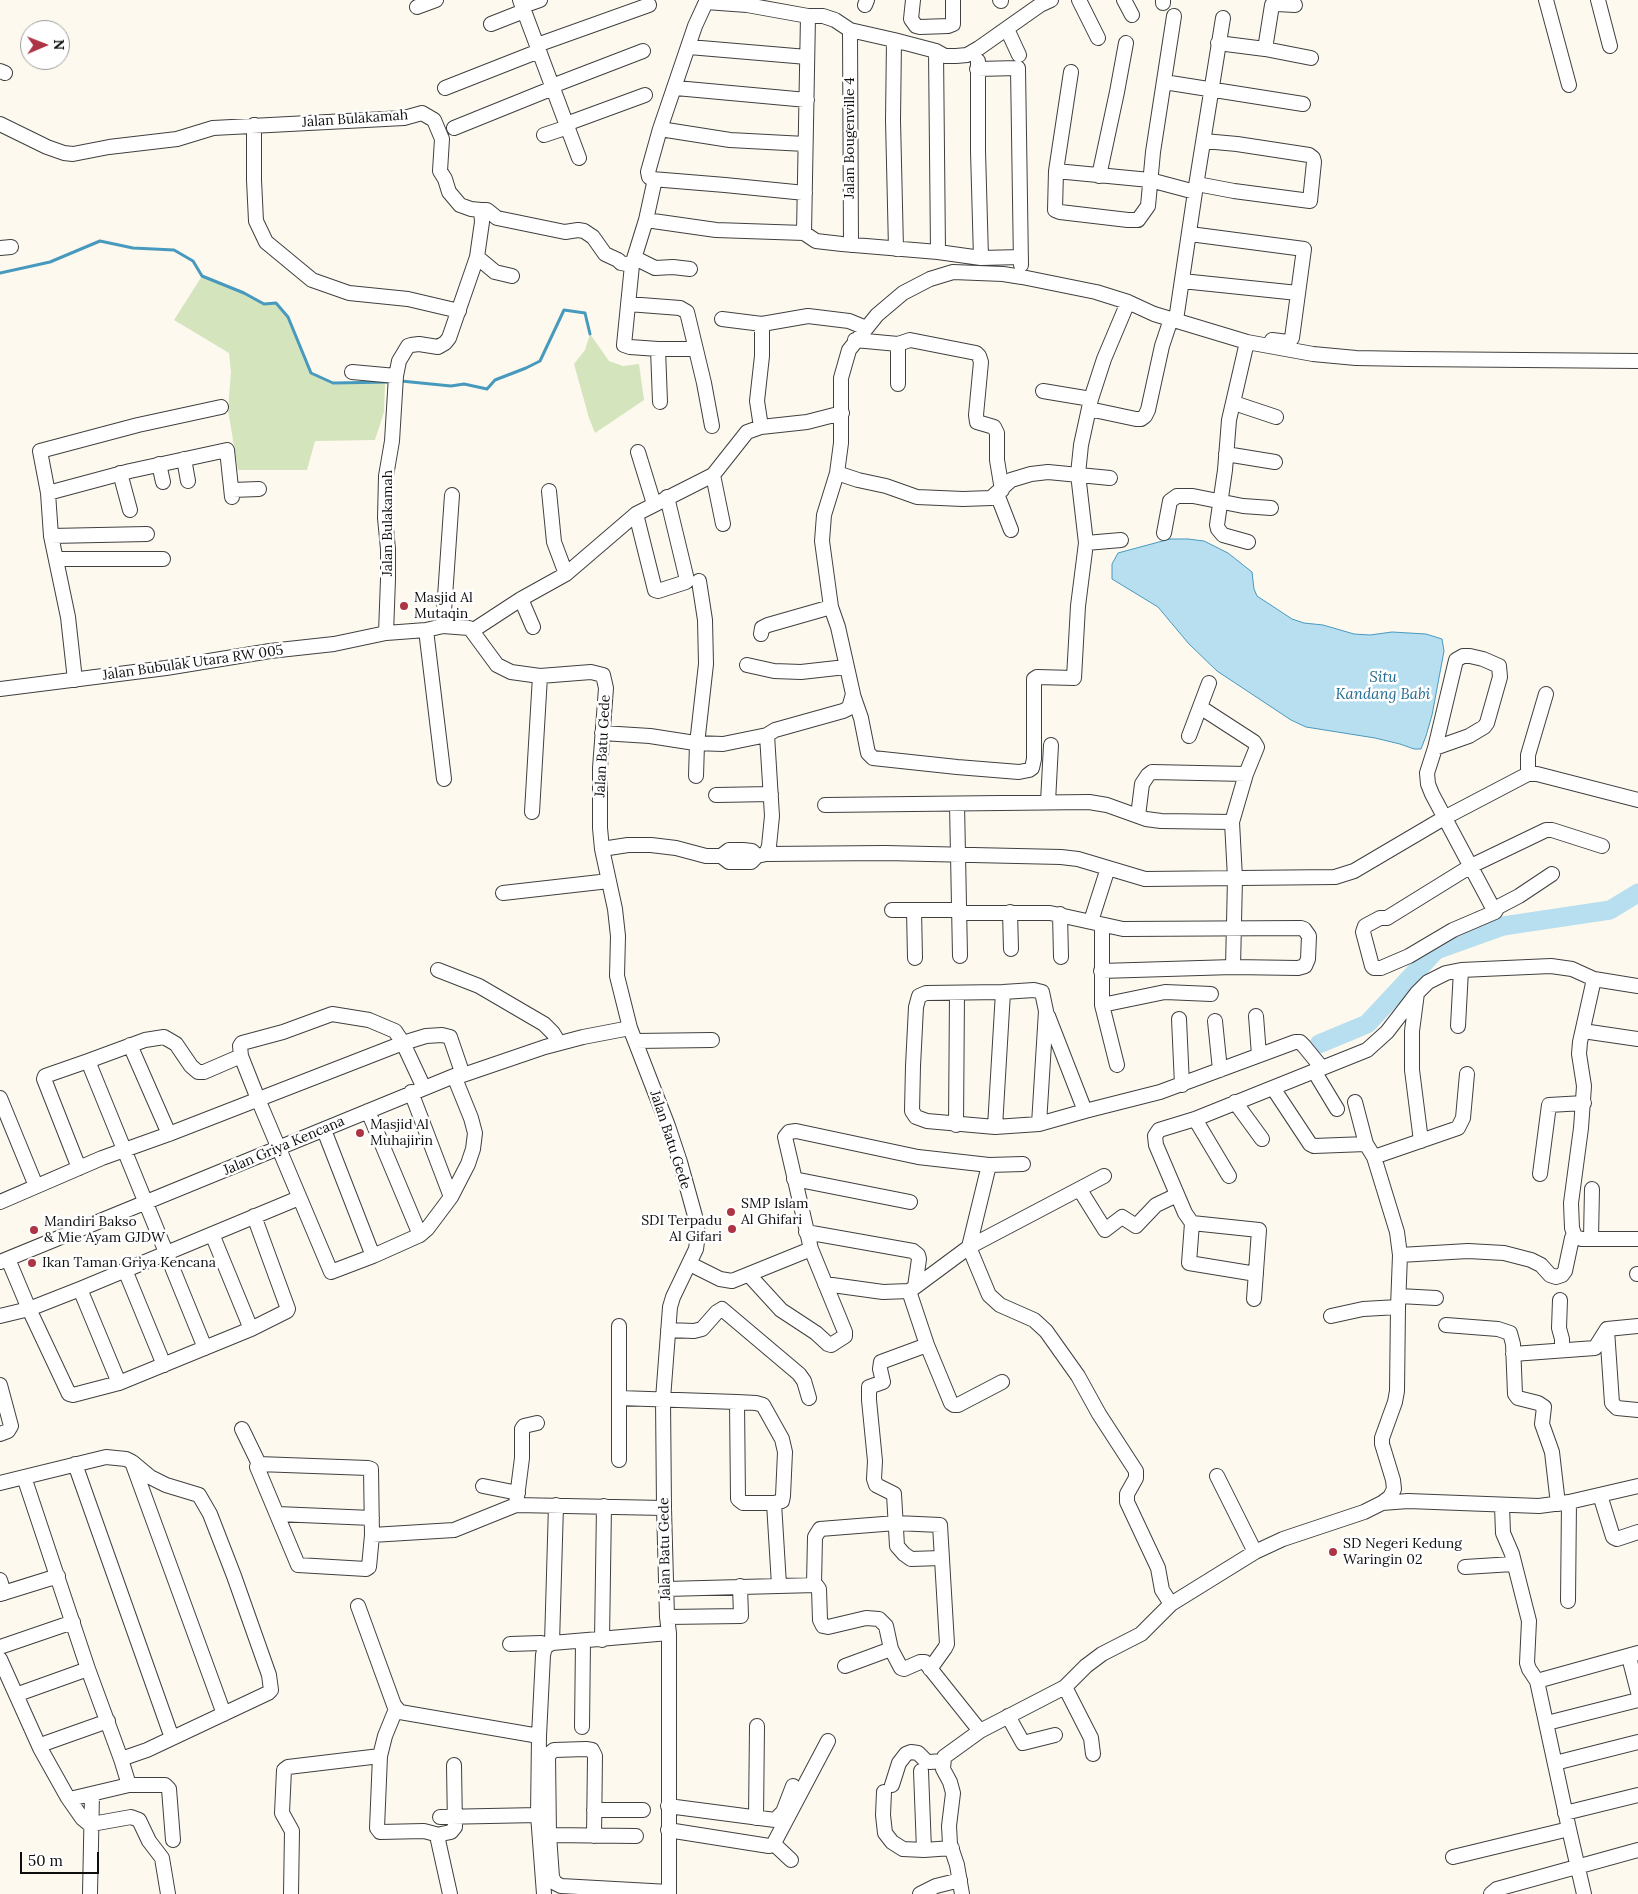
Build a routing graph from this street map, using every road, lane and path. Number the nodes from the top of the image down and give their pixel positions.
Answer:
1 (436, 0) edge
2 (540, 0) edge
3 (913, 0) edge
4 (953, 0) edge
5 (1051, 0) edge
6 (1079, 0) edge
7 (1124, 0) edge
8 (1546, 0) edge
9 (1598, 0) edge
10 (649, 5) dead end
11 (1295, 5) dead end
12 (417, 6) dead end
13 (522, 6) edge
14 (1132, 15) dead end
15 (808, 16) junction
16 (1174, 16) dead end
17 (1223, 18) dead end
18 (491, 24) dead end
19 (1007, 29) junction
20 (850, 30) junction
21 (1098, 38) dead end
22 (894, 40) junction
23 (1126, 43) dead end
24 (1218, 43) junction
25 (1610, 46) dead end
26 (689, 47) junction
27 (538, 48) junction
28 (979, 48) junction
29 (1265, 49) junction
30 (643, 51) dead end
31 (936, 52) junction
32 (1019, 55) dead end
33 (807, 57) junction
34 (1311, 58) dead end
35 (978, 69) junction
36 (1071, 72) dead end
37 (1164, 82) junction
38 (1570, 85) dead end
39 (553, 87) junction
40 (445, 88) dead end
41 (676, 88) junction
42 (1212, 89) junction
43 (645, 95) dead end
44 (808, 100) junction
45 (1303, 104) dead end
46 (0, 124) edge
47 (254, 124) junction
48 (567, 125) junction
49 (454, 128) dead end
50 (660, 129) junction
51 (544, 136) dead end
52 (1204, 141) junction
53 (806, 144) junction
54 (579, 158) dead end
55 (1056, 171) junction
56 (1099, 176) junction
57 (655, 179) junction
58 (1150, 180) junction
59 (1196, 188) junction
60 (806, 193) junction
61 (481, 210) junction
62 (646, 220) junction
63 (804, 233) junction
64 (1190, 234) junction
65 (850, 245) junction
66 (896, 249) junction
67 (938, 252) junction
68 (477, 257) junction
69 (1021, 257) junction
70 (981, 258) junction
71 (634, 262) junction
72 (690, 269) dead end
73 (512, 276) dead end
74 (1022, 277) junction
75 (1182, 281) junction
76 (1298, 293) junction
77 (1128, 302) junction
78 (628, 304) junction
79 (459, 311) junction
80 (1175, 318) junction
81 (722, 319) dead end
82 (762, 324) junction
83 (866, 328) junction
84 (855, 340) junction
85 (1247, 342) junction
86 (898, 344) junction
87 (658, 349) junction
88 (695, 349) junction
89 (1638, 360) edge
90 (352, 372) dead end
91 (396, 376) junction
92 (898, 384) dead end
93 (1043, 391) dead end
94 (660, 402) dead end
95 (1234, 403) junction
96 (1090, 404) junction
97 (221, 407) dead end
98 (842, 414) junction
99 (1276, 417) dead end
100 (712, 426) dead end
101 (761, 427) junction
102 (638, 452) dead end
103 (1226, 454) junction
104 (184, 459) junction
105 (1275, 462) dead end
106 (159, 464) junction
107 (120, 473) junction
108 (837, 473) junction
109 (1078, 474) junction
110 (713, 475) junction
111 (1110, 478) dead end
112 (188, 481) dead end
113 (163, 482) dead end
114 (259, 489) dead end
115 (549, 491) dead end
116 (1000, 492) junction
117 (48, 493) junction
118 (452, 495) dead end
119 (667, 497) junction
120 (1221, 502) junction
121 (654, 504) junction
122 (1271, 508) dead end
123 (130, 510) dead end
124 (636, 514) junction
125 (723, 524) dead end
126 (1011, 530) dead end
127 (147, 534) dead end
128 (1164, 534) dead end
129 (51, 536) junction
130 (1121, 540) dead end
131 (1248, 542) dead end
132 (1086, 543) junction
133 (56, 559) junction
134 (164, 559) dead end
135 (566, 574) junction
136 (699, 580) dead end
137 (521, 599) junction
138 (831, 607) junction
139 (443, 626) junction
140 (533, 627) dead end
141 (426, 630) junction
142 (472, 631) junction
143 (386, 633) junction
144 (761, 634) dead end
145 (748, 665) dead end
146 (846, 667) junction
147 (540, 676) junction
148 (75, 680) junction
149 (1209, 682) dead end
150 (0, 689) edge
151 (853, 694) junction
152 (1546, 694) dead end
153 (1200, 707) junction
154 (602, 733) junction
155 (767, 736) junction
156 (1189, 736) dead end
157 (698, 744) junction
158 (1051, 745) dead end
159 (1435, 748) junction
160 (1246, 774) junction
161 (1528, 774) junction
162 (696, 776) dead end
163 (444, 779) dead end
164 (771, 794) junction
165 (716, 795) dead end
166 (1638, 800) edge
167 (1048, 802) junction
168 (957, 804) junction
169 (825, 805) dead end
170 (532, 812) dead end
171 (1138, 816) junction
172 (1444, 818) junction
173 (1232, 822) junction
174 (1602, 846) dead end
175 (602, 849) junction
176 (761, 855) junction
177 (958, 855) junction
178 (1471, 866) junction
179 (1108, 868) junction
180 (1552, 874) dead end
181 (1235, 878) junction
182 (609, 882) junction
183 (503, 893) dead end
184 (892, 910) dead end
185 (914, 910) junction
186 (960, 912) junction
187 (1010, 912) junction
188 (1494, 912) junction
189 (1060, 914) junction
190 (1096, 923) junction
191 (1233, 928) junction
192 (1010, 949) dead end
193 (960, 956) dead end
194 (1061, 957) dead end
195 (915, 958) dead end
196 (1233, 967) junction
197 (438, 970) dead end
198 (1461, 970) junction
199 (1102, 971) junction
200 (1594, 979) junction
201 (1638, 986) edge
202 (1002, 992) junction
203 (957, 993) junction
204 (1418, 993) junction
205 (1211, 994) dead end
206 (1102, 1005) junction
207 (1046, 1011) junction
208 (1256, 1016) dead end
209 (1180, 1019) dead end
210 (1215, 1020) dead end
211 (1458, 1026) dead end
212 (1582, 1031) junction
213 (632, 1034) junction
214 (1638, 1039) edge
215 (712, 1040) dead end
216 (402, 1043) junction
217 (559, 1043) junction
218 (130, 1045) junction
219 (1259, 1055) junction
220 (241, 1056) junction
221 (88, 1060) junction
222 (1117, 1065) dead end
223 (1318, 1067) junction
224 (1220, 1070) junction
225 (1467, 1074) dead end
226 (458, 1075) junction
227 (1182, 1085) junction
228 (1273, 1088) junction
229 (417, 1090) junction
230 (0, 1098) edge
231 (258, 1099) junction
232 (1235, 1102) junction
233 (1355, 1102) dead end
234 (1584, 1103) junction
235 (1337, 1109) dead end
236 (368, 1111) junction
237 (1085, 1111) junction
238 (1195, 1118) junction
239 (1039, 1124) junction
240 (956, 1125) junction
241 (995, 1127) junction
242 (324, 1130) junction
243 (170, 1134) junction
244 (1262, 1139) dead end
245 (1421, 1141) junction
246 (1366, 1144) junction
247 (279, 1148) junction
248 (124, 1150) junction
249 (1374, 1157) junction
250 (1023, 1164) dead end
251 (989, 1165) junction
252 (79, 1168) junction
253 (1540, 1174) dead end
254 (1104, 1176) dead end
255 (1229, 1176) dead end
256 (794, 1179) junction
257 (36, 1186) junction
258 (1592, 1188) dead end
259 (1080, 1190) junction
260 (1177, 1195) junction
261 (451, 1197) junction
262 (299, 1198) junction
263 (0, 1202) edge
264 (910, 1202) dead end
265 (146, 1204) junction
266 (254, 1216) junction
267 (1192, 1223) junction
268 (806, 1232) junction
269 (212, 1234) junction
270 (420, 1234) junction
271 (1575, 1237) junction
272 (1591, 1238) junction
273 (1638, 1239) edge
274 (969, 1247) junction
275 (812, 1250) junction
276 (166, 1253) junction
277 (1400, 1255) junction
278 (373, 1256) junction
279 (3, 1257) edge
280 (690, 1264) junction
281 (125, 1270) junction
282 (1256, 1274) junction
283 (749, 1275) junction
284 (825, 1284) junction
285 (80, 1289) junction
286 (912, 1289) junction
287 (1436, 1298) dead end
288 (1254, 1299) dead end
289 (1560, 1300) dead end
290 (1399, 1301) junction
291 (29, 1309) junction
292 (0, 1316) edge
293 (1332, 1316) dead end
294 (619, 1326) dead end
295 (1446, 1326) dead end
296 (1638, 1326) edge
297 (251, 1329) junction
298 (1607, 1329) junction
299 (668, 1330) junction
300 (927, 1345) junction
301 (206, 1348) junction
302 (1562, 1350) junction
303 (1514, 1354) junction
304 (164, 1365) junction
305 (1002, 1382) dead end
306 (119, 1383) junction
307 (0, 1385) edge
308 (619, 1398) junction
309 (809, 1398) dead end
310 (663, 1399) junction
311 (737, 1402) junction
312 (1638, 1410) edge
313 (536, 1422) dead end
314 (242, 1429) dead end
315 (0, 1434) edge
316 (619, 1460) dead end
317 (132, 1462) junction
318 (75, 1464) junction
319 (259, 1464) junction
320 (1217, 1476) dead end
321 (24, 1477) junction
322 (0, 1483) edge
323 (483, 1486) dead end
324 (1638, 1486) edge
325 (1600, 1495) junction
326 (517, 1499) junction
327 (774, 1503) junction
328 (1564, 1503) junction
329 (1382, 1504) junction
330 (556, 1505) junction
331 (604, 1506) junction
332 (1502, 1506) junction
333 (664, 1508) junction
334 (277, 1514) junction
335 (372, 1518) junction
336 (896, 1523) junction
337 (1638, 1532) edge
338 (372, 1535) junction
339 (1255, 1552) junction
340 (941, 1558) junction
341 (1514, 1564) junction
342 (1465, 1567) dead end
343 (58, 1576) junction
344 (814, 1584) junction
345 (779, 1585) junction
346 (740, 1586) junction
347 (1, 1589) edge
348 (666, 1589) junction
349 (1568, 1601) dead end
350 (1171, 1604) junction
351 (358, 1606) dead end
352 (667, 1617) junction
353 (73, 1622) junction
354 (669, 1633) junction
355 (602, 1640) junction
356 (583, 1642) junction
357 (510, 1644) dead end
358 (550, 1644) junction
359 (891, 1649) junction
360 (1, 1653) edge
361 (1634, 1655) edge
362 (845, 1666) dead end
363 (930, 1668) junction
364 (88, 1669) junction
365 (1537, 1681) junction
366 (1065, 1687) junction
367 (1638, 1692) edge
368 (21, 1693) dead end
369 (1638, 1700) edge
370 (396, 1708) junction
371 (224, 1714) junction
372 (1008, 1716) junction
373 (108, 1721) junction
374 (1547, 1723) junction
375 (757, 1726) dead end
376 (582, 1727) dead end
377 (980, 1731) junction
378 (1055, 1735) dead end
379 (538, 1736) junction
380 (172, 1738) junction
381 (828, 1741) dead end
382 (1638, 1742) edge
383 (46, 1743) dead end
384 (1093, 1754) dead end
385 (380, 1756) junction
386 (121, 1759) junction
387 (942, 1760) junction
388 (1555, 1763) junction
389 (454, 1765) dead end
390 (921, 1771) dead end
391 (129, 1785) junction
392 (793, 1786) dead end
393 (92, 1794) junction
394 (1638, 1795) edge
395 (74, 1798) dead end
396 (668, 1806) junction
397 (594, 1810) junction
398 (643, 1810) dead end
399 (1565, 1812) junction
400 (538, 1815) junction
401 (440, 1817) dead end
402 (455, 1817) junction
403 (756, 1818) junction
404 (92, 1824) junction
405 (668, 1830) junction
406 (1569, 1830) junction
407 (439, 1835) junction
408 (549, 1835) junction
409 (594, 1836) junction
410 (636, 1836) dead end
411 (173, 1840) dead end
412 (774, 1844) junction
413 (952, 1848) junction
414 (924, 1850) junction
415 (1638, 1850) edge
416 (1453, 1857) dead end
417 (791, 1860) dead end
418 (1578, 1866) junction
419 (961, 1887) edge
420 (669, 1893) edge
421 (90, 1894) edge
422 (168, 1894) edge
423 (291, 1894) edge
424 (450, 1894) edge
425 (544, 1894) edge
426 (920, 1894) edge
427 (1491, 1894) edge
428 (1584, 1894) edge

1 - 12 street
2 - 13 street
3 - 4 street
5 - 19 street
6 - 21 street
7 - 14 street
8 - 38 street
9 - 25 street
10 - 27 street
11 - 29 street
13 - 18 street
13 - 27 street
15 - 20 street
15 - 26 street
15 - 33 street
16 - 37 street
17 - 24 street
19 - 28 street
19 - 32 street
20 - 22 street
20 - 65 street, Jalan Bougenville 4
22 - 31 street
22 - 66 street
23 - 56 street
24 - 29 street
24 - 42 street
26 - 33 street
26 - 41 street
27 - 39 street
27 - 40 street
28 - 31 street
28 - 35 street
29 - 34 street
30 - 39 street
31 - 67 street
33 - 44 street
35 - 69 street
35 - 70 street
36 - 55 street
37 - 42 street
37 - 58 street
39 - 48 street
39 - 49 street
41 - 44 street
41 - 50 street
42 - 45 street
42 - 52 street
43 - 48 street
44 - 53 street
46 - 47 street, Jalan Bulakamah
47 - 61 street, Jalan Bulakamah
47 - 79 street
48 - 51 street
48 - 54 street
50 - 53 street
50 - 57 street
52 - 59 street
52 - 59 street
53 - 60 street
55 - 56 street
55 - 58 street
56 - 58 street
57 - 60 street
57 - 62 street
58 - 59 street
59 - 64 street
60 - 63 street
61 - 68 street, Jalan Bulakamah
61 - 71 street
62 - 63 street
62 - 71 street
63 - 65 street
64 - 75 street
64 - 76 street
65 - 66 street
66 - 67 street
67 - 70 street
68 - 73 street
68 - 79 street, Jalan Bulakamah
69 - 70 street
69 - 74 street
71 - 72 street
71 - 78 street
74 - 77 street
74 - 83 street
75 - 76 street
75 - 80 street
76 - 80 street
77 - 80 street
77 - 96 street
78 - 87 street
78 - 88 street
79 - 91 street, Jalan Bulakamah
80 - 85 street
80 - 96 street
81 - 82 street
82 - 83 street
82 - 101 street
83 - 84 street
84 - 86 street
84 - 98 street
85 - 89 street
85 - 95 street
86 - 92 street
86 - 116 street
87 - 88 street
87 - 94 street
88 - 100 street
90 - 91 street
91 - 143 street, Jalan Bulakamah
93 - 96 street
95 - 99 street
95 - 103 street
96 - 109 street
97 - 117 street
98 - 101 street
98 - 108 street
101 - 110 street
102 - 121 street
103 - 105 street
103 - 120 street
104 - 106 street
104 - 112 street
104 - 114 street
106 - 107 street
106 - 113 street
107 - 117 street
107 - 123 street
108 - 116 street
108 - 138 street
109 - 111 street
109 - 116 street
109 - 132 street
110 - 119 street
110 - 125 street
115 - 135 street
116 - 126 street
117 - 129 street
118 - 139 street
119 - 121 street
119 - 124 street
120 - 122 street
120 - 128 street
120 - 131 street
121 - 124 street
124 - 135 street
127 - 129 street
129 - 133 street
130 - 132 street
132 - 151 street
133 - 134 street
133 - 148 street
135 - 137 street
136 - 157 street
137 - 140 street
137 - 142 street
138 - 144 street
138 - 146 street
139 - 141 street, Jalan Bubulak Utara RW 005
139 - 142 street, Jalan Bubulak Utara RW 005
141 - 143 street, Jalan Bubulak Utara RW 005
141 - 163 street
142 - 147 street, Jalan Batu Gede
143 - 148 street, Jalan Bubulak Utara RW 005
145 - 146 street
146 - 151 street
147 - 154 street, Jalan Batu Gede
147 - 170 street
148 - 150 street, Jalan Bubulak Utara RW 005
149 - 153 street
151 - 155 street
152 - 161 street
153 - 156 street
153 - 160 street
154 - 157 street
154 - 175 street, Jalan Batu Gede
155 - 157 street
155 - 164 street
157 - 162 street
158 - 167 street
159 - 159 street
159 - 172 street
160 - 171 street
160 - 173 street
161 - 166 street
161 - 172 street
164 - 165 street
164 - 176 street
167 - 168 street
167 - 171 street
168 - 169 street
168 - 177 street
171 - 173 street
172 - 178 street
172 - 181 street
173 - 181 street
174 - 178 street
175 - 176 street
175 - 182 street, Jalan Batu Gede
176 - 177 street
177 - 179 street
177 - 186 street
178 - 188 street
178 - 188 street
179 - 181 street
179 - 190 street
180 - 188 street
181 - 191 street
182 - 183 street
182 - 213 street, Jalan Batu Gede
184 - 185 street
185 - 186 street
185 - 195 street
186 - 187 street
186 - 193 street
187 - 189 street
187 - 192 street
189 - 190 street
189 - 194 street
190 - 191 street
190 - 199 street
191 - 196 street
191 - 196 street
196 - 199 street
197 - 217 street
198 - 200 street
198 - 204 street
198 - 211 street
199 - 206 street
200 - 201 street
200 - 212 street
202 - 203 street
202 - 207 street
202 - 241 street
203 - 240 street
203 - 240 street
204 - 223 street
204 - 245 street
205 - 206 street
206 - 222 street
207 - 237 street
207 - 239 street
208 - 219 street
209 - 227 street
210 - 224 street
212 - 214 street
212 - 234 street
213 - 215 street, Jalan Griya Kencana
213 - 217 street, Jalan Griya Kencana
213 - 280 street, Jalan Batu Gede
216 - 220 street
216 - 226 street
216 - 229 street
216 - 231 street
217 - 226 street, Jalan Griya Kencana
218 - 220 street
218 - 221 street
218 - 243 street
219 - 223 street
219 - 224 street
220 - 231 street
221 - 248 street
221 - 252 street
223 - 228 street
223 - 235 street
224 - 227 street
225 - 245 street
226 - 229 street, Jalan Griya Kencana
226 - 261 street
227 - 237 street
228 - 232 street
228 - 246 street
229 - 236 street, Jalan Griya Kencana
229 - 261 street
230 - 257 street
231 - 243 street
231 - 247 street
232 - 238 street
232 - 244 street
233 - 246 street
234 - 253 street
234 - 271 street
236 - 242 street, Jalan Griya Kencana
236 - 270 street
237 - 239 street
238 - 255 street
238 - 260 street
239 - 241 street
240 - 241 street
242 - 247 street, Jalan Griya Kencana
242 - 278 street
243 - 248 street
245 - 249 street
246 - 249 street
247 - 262 street
247 - 265 street, Jalan Griya Kencana
248 - 252 street
248 - 265 street
249 - 277 street
250 - 251 street
251 - 256 street
251 - 274 street
252 - 257 street
254 - 259 street
256 - 264 street
256 - 268 street
257 - 263 street
258 - 272 street
259 - 260 street
259 - 274 street
260 - 267 street
261 - 270 street
262 - 266 street
262 - 278 street
265 - 276 street
265 - 279 street, Jalan Griya Kencana
266 - 269 street
266 - 297 street
267 - 282 street
267 - 282 street
268 - 275 street
268 - 286 street
269 - 276 street
269 - 297 street
270 - 278 street
271 - 272 street
271 - 277 street
272 - 273 street
274 - 286 street
274 - 350 street
275 - 283 street
275 - 284 street
276 - 281 street
276 - 301 street
277 - 290 street
279 - 291 street
280 - 283 street
280 - 299 street, Jalan Batu Gede
281 - 285 street
281 - 304 street
282 - 288 street
283 - 284 street
284 - 286 street
285 - 291 street
285 - 306 street
286 - 300 street
287 - 290 street
289 - 302 street
290 - 293 street
290 - 329 street
291 - 292 street
291 - 306 street
294 - 308 street
295 - 303 street
296 - 298 street
297 - 301 street
298 - 302 street
298 - 312 street
299 - 309 street
299 - 310 street, Jalan Batu Gede
300 - 305 street
300 - 336 street
301 - 304 street
302 - 303 street
303 - 328 street
304 - 306 street
307 - 315 street
308 - 310 street
308 - 316 street
310 - 311 street
310 - 333 street, Jalan Batu Gede
311 - 327 street
311 - 327 street
313 - 326 street
314 - 319 street
317 - 318 street
317 - 371 street
317 - 371 street
318 - 321 street
318 - 380 street
319 - 334 street
319 - 335 street
320 - 339 street
321 - 322 street
321 - 343 street
323 - 326 street
324 - 325 street
325 - 328 street
325 - 337 street
326 - 330 street
326 - 338 street
327 - 345 street
328 - 332 street
328 - 349 street
329 - 332 street
329 - 339 street
330 - 331 street
330 - 358 street
331 - 333 street
331 - 355 street
332 - 341 street
333 - 348 street, Jalan Batu Gede
334 - 335 street
334 - 338 street
335 - 338 street
336 - 340 street
336 - 340 street
336 - 344 street
339 - 350 street
340 - 363 street
341 - 342 street
341 - 365 street
343 - 347 street
343 - 353 street
344 - 345 street
344 - 359 street
345 - 346 street
346 - 348 street
346 - 352 street
348 - 352 street, Jalan Batu Gede
350 - 366 street
351 - 370 street
352 - 354 street, Jalan Batu Gede
353 - 360 street
353 - 364 street
354 - 355 street
354 - 396 street, Jalan Batu Gede
355 - 356 street
356 - 358 street
356 - 376 street
357 - 358 street
358 - 379 street
359 - 362 street
359 - 363 street
360 - 404 street
361 - 365 street
361 - 367 street
363 - 377 street
364 - 368 street
364 - 373 street
365 - 374 street
366 - 372 street
366 - 384 street
369 - 374 street
370 - 379 street
370 - 385 street
371 - 380 street
372 - 377 street
372 - 378 street
373 - 383 street
373 - 386 street
374 - 388 street
375 - 403 street
377 - 387 street
379 - 400 street
380 - 386 street
381 - 412 street
382 - 388 street
385 - 407 street
385 - 423 street
386 - 391 street
387 - 413 street
387 - 414 street
388 - 399 street
389 - 402 street
390 - 414 street
391 - 393 street
391 - 411 street
392 - 403 street
393 - 395 street
393 - 404 street
394 - 399 street
396 - 403 street
396 - 405 street, Jalan Batu Gede
397 - 398 street
397 - 408 street
397 - 409 street
399 - 406 street
400 - 402 street
400 - 425 street
401 - 402 street
402 - 407 street
404 - 421 street
404 - 422 street
405 - 412 street
405 - 420 street, Jalan Batu Gede
406 - 416 street
406 - 418 street
407 - 424 street
408 - 409 street
408 - 420 street
409 - 410 street
412 - 417 street
413 - 414 street
413 - 419 street
415 - 418 street
418 - 427 street
418 - 428 street
419 - 426 street

